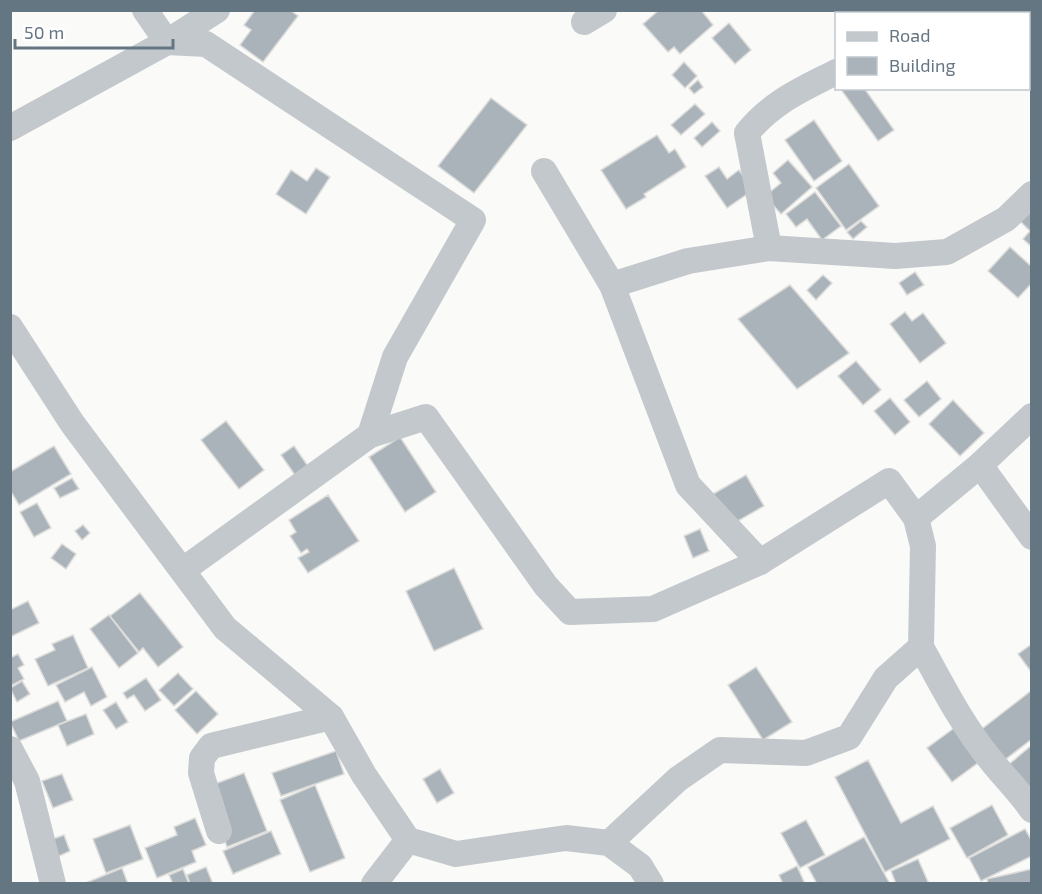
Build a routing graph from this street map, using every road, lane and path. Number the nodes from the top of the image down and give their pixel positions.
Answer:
1 (145, 10) edge
2 (217, 10) edge
3 (167, 42) junction
4 (835, 73) edge
5 (10, 128) edge
6 (544, 171) dead end
7 (1032, 194) edge
8 (769, 248) junction
9 (612, 285) junction
10 (10, 327) edge
11 (1032, 416) edge
12 (370, 435) junction
13 (980, 465) junction
14 (916, 518) junction
15 (1032, 537) edge
16 (760, 562) junction
17 (183, 570) junction
18 (921, 647) junction
19 (331, 717) junction
20 (10, 749) edge
21 (1032, 810) edge
22 (219, 831) dead end
23 (408, 840) junction
24 (609, 843) junction
25 (53, 884) edge
26 (374, 884) edge
27 (651, 884) edge

1 - 3 street
2 - 3 street
3 - 5 street
3 - 12 street
4 - 8 street
6 - 9 street
7 - 8 street
8 - 9 street
9 - 16 street
10 - 17 street
11 - 13 street
12 - 16 street
12 - 17 street
13 - 14 street
13 - 15 street
14 - 16 street
14 - 18 street
17 - 19 street
18 - 21 street
18 - 24 street
19 - 22 street
19 - 23 street
20 - 25 street
23 - 24 street
23 - 26 street
24 - 27 street

